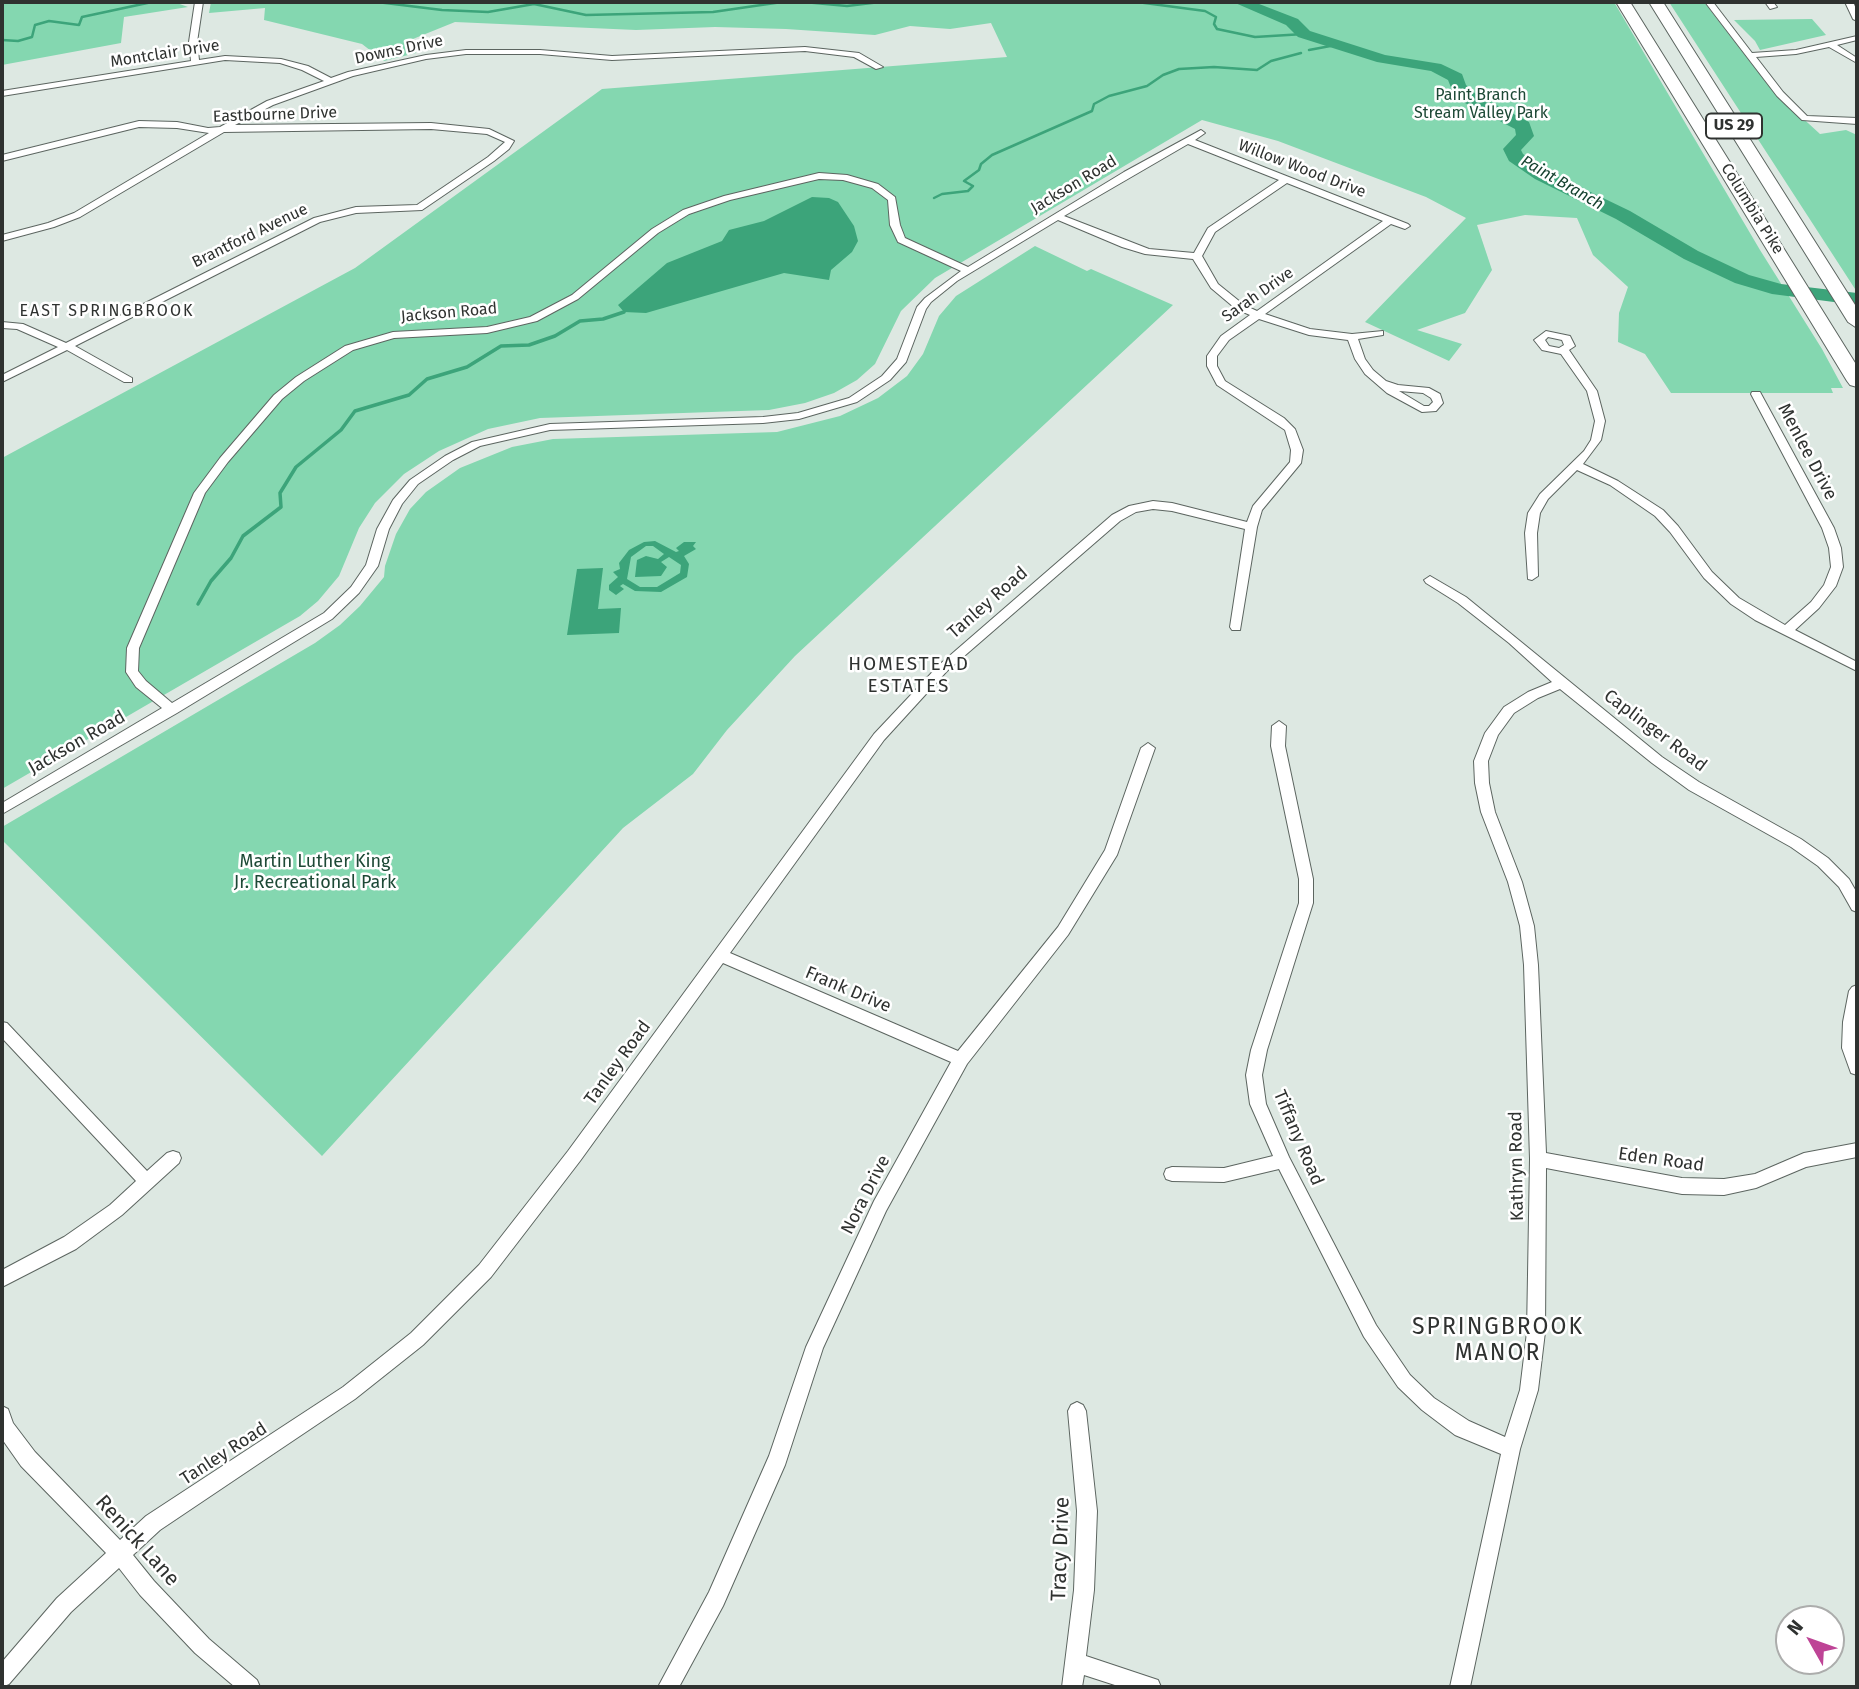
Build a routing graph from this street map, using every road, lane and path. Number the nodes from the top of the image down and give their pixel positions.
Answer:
1 (199, 2) edge
2 (1623, 2) edge
3 (1656, 2) edge
4 (1709, 2) edge
5 (1849, 2) edge
6 (1857, 19) edge
7 (1857, 38) edge
8 (1828, 43) junction
9 (1751, 55) junction
10 (1857, 61) edge
11 (195, 62) junction
12 (879, 66) dead end
13 (330, 81) junction
14 (2, 94) edge
15 (1857, 121) edge
16 (220, 130) junction
17 (1201, 133) dead end
18 (510, 141) joint
19 (1187, 141) junction
20 (2, 158) edge
21 (1286, 180) junction
22 (1056, 216) junction
23 (1390, 220) junction
24 (1405, 226) dead end
25 (2, 238) edge
26 (1777, 249) joint
27 (1197, 256) junction
28 (967, 270) junction
29 (1257, 315) junction
30 (1857, 322) edge
31 (2, 324) edge
32 (1379, 333) dead end
33 (1352, 337) junction
34 (66, 346) junction
35 (1564, 350) dead end
36 (2, 379) edge
37 (128, 380) dead end
38 (1857, 381) edge
39 (1381, 383) dead end
40 (1756, 394) dead end
41 (1577, 466) junction
42 (1251, 527) junction
43 (1532, 576) dead end
44 (1430, 580) dead end
45 (1236, 627) dead end
46 (1787, 630) junction
47 (1857, 667) edge
48 (1561, 683) junction
49 (172, 710) junction
50 (1279, 726) dead end
51 (1148, 748) dead end
52 (2, 809) edge
53 (1857, 906) edge
54 (720, 955) junction
55 (1857, 991) edge
56 (2, 1027) edge
57 (961, 1059) junction
58 (1857, 1068) edge
59 (1857, 1150) edge
60 (173, 1157) dead end
61 (1538, 1159) junction
62 (1283, 1161) junction
63 (1172, 1174) dead end
64 (146, 1181) junction
65 (2, 1279) edge
66 (1077, 1411) dead end
67 (2, 1415) edge
68 (1511, 1449) junction
69 (119, 1553) junction
70 (1077, 1664) junction
71 (2, 1677) edge
72 (250, 1687) edge
73 (668, 1687) edge
74 (1072, 1687) edge
75 (1151, 1687) edge
76 (1460, 1687) edge

1 - 11 street
2 - 26 highway, Columbia Pike / US 29
3 - 30 highway, Columbia Pike / US 29
4 - 9 street
5 - 6 street
7 - 8 street
8 - 9 street
8 - 10 street
9 - 15 street
11 - 13 street, Montclair Drive
11 - 14 street, Montclair Drive
12 - 13 street, Downs Drive
13 - 16 street, Downs Drive
16 - 18 street, Eastbourne Drive
16 - 20 street, Eastbourne Drive
16 - 25 street, Downs Drive
17 - 19 street, Jackson Road
18 - 34 street, Brantford Avenue
19 - 21 street, Willow Wood Drive
19 - 22 street, Jackson Road
21 - 23 street, Willow Wood Drive
21 - 27 street
22 - 27 street
22 - 28 street, Jackson Road
23 - 24 street, Willow Wood Drive
23 - 29 street, Sarah Drive
26 - 38 highway, Columbia Pike / US 29
27 - 29 street
28 - 49 street, Jackson Road
28 - 49 street, Jackson Road
29 - 33 street
29 - 42 street, Sarah Drive
31 - 34 street
32 - 33 street
33 - 39 street
34 - 36 street, Brantford Avenue
34 - 37 street
35 - 41 street
40 - 46 street, Menlee Drive
41 - 43 street
41 - 46 street
42 - 45 street, Sarah Drive
42 - 54 street, Tanley Road
44 - 48 street, Caplinger Road
46 - 47 street
48 - 53 street, Caplinger Road
48 - 61 street, Kathryn Road
49 - 52 street, Jackson Road
50 - 62 street, Tiffany Road
51 - 57 street, Nora Drive
54 - 57 street, Frank Drive
54 - 69 street, Tanley Road
55 - 58 street
56 - 64 street
57 - 73 street, Nora Drive
59 - 61 street, Eden Road
60 - 64 street
61 - 68 street, Kathryn Road
62 - 63 street
62 - 68 street, Tiffany Road
64 - 65 street
66 - 70 street, Tracy Drive
67 - 69 street, Renick Lane
68 - 76 street, Kathryn Road
69 - 71 street, Tanley Road
69 - 72 street, Renick Lane
70 - 74 street, Tracy Drive
70 - 75 street

